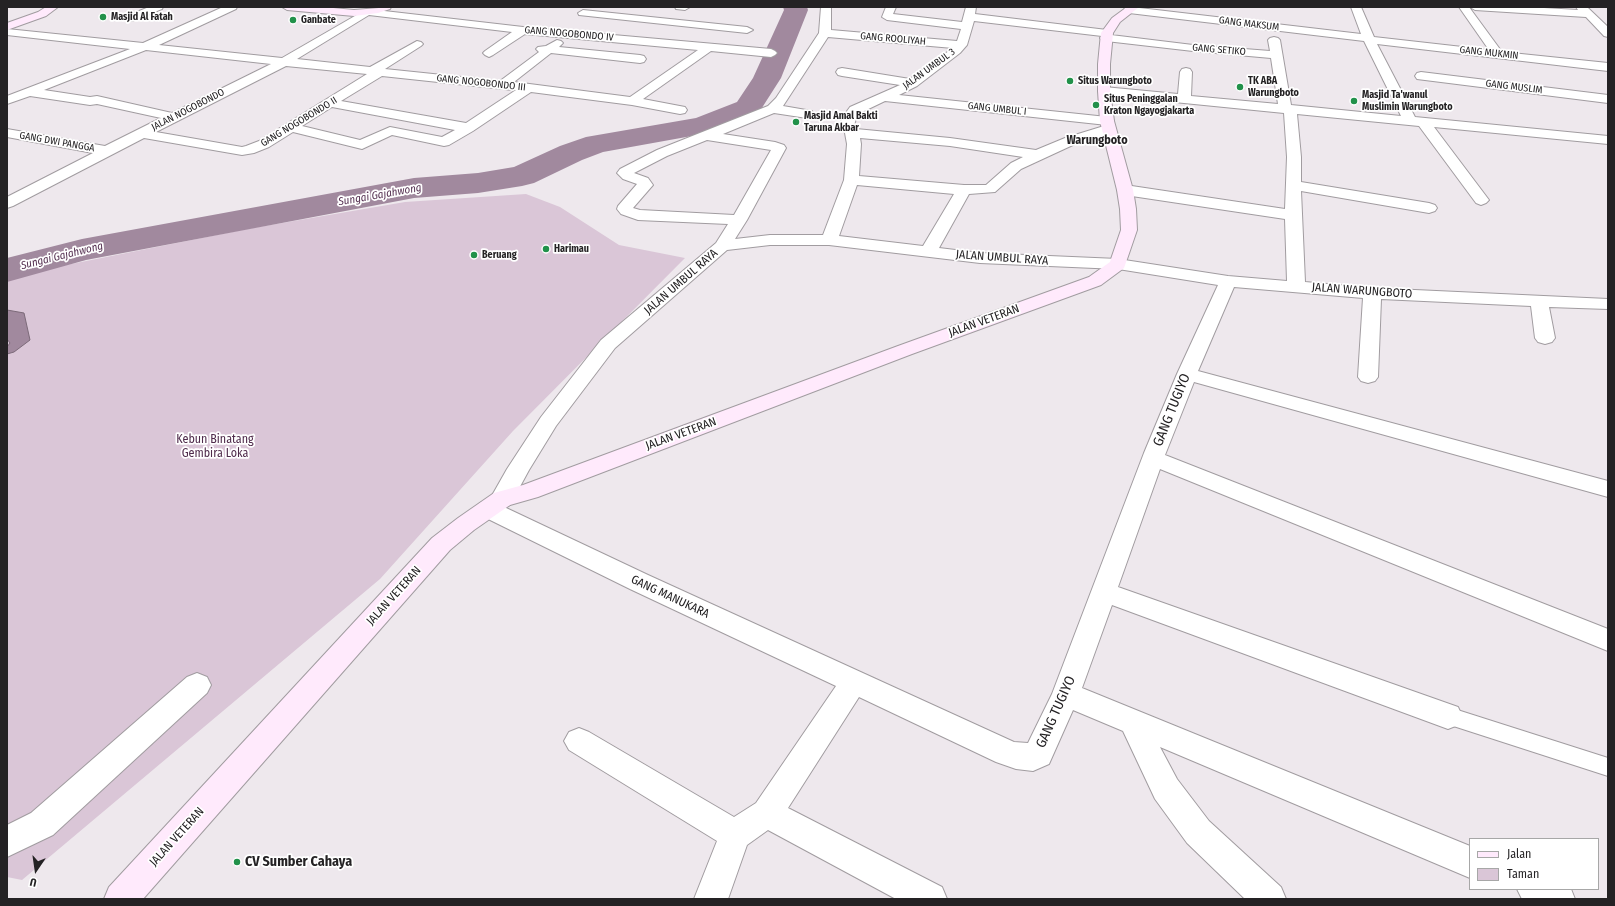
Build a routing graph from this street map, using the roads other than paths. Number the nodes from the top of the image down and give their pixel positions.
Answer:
1 (53, 7) edge
2 (158, 7) edge
3 (232, 7) edge
4 (287, 7) edge
5 (386, 7) edge
6 (680, 7) edge
7 (826, 7) edge
8 (891, 7) edge
9 (1356, 7) edge
10 (1464, 7) edge
11 (1475, 7) edge
12 (685, 8) edge
13 (1131, 8) edge
14 (1585, 10) edge
15 (367, 12) junction
16 (1253, 12) dead end
17 (1608, 16) edge
18 (969, 17) edge
19 (132, 18) dead end
20 (575, 22) edge
21 (1250, 24) junction
22 (1603, 24) edge
23 (1272, 27) junction
24 (7, 28) edge
25 (104, 30) dead end
26 (523, 30) junction
27 (747, 30) dead end
28 (7, 32) edge
29 (825, 33) junction
30 (1608, 34) edge
31 (1107, 36) junction
32 (1369, 39) junction
33 (78, 40) junction
34 (417, 44) dead end
35 (961, 45) junction
36 (709, 47) junction
37 (142, 48) junction
38 (545, 50) junction
39 (1484, 52) junction
40 (489, 53) dead end
41 (771, 53) dead end
42 (1498, 54) junction
43 (1277, 55) junction
44 (640, 60) dead end
45 (282, 62) junction
46 (1608, 67) edge
47 (375, 72) junction
48 (842, 72) dead end
49 (1186, 72) dead end
50 (519, 74) junction
51 (534, 75) dead end
52 (1421, 76) dead end
53 (913, 83) junction
54 (503, 85) junction
55 (1502, 85) junction
56 (528, 88) junction
57 (7, 91) edge
58 (1104, 91) junction
59 (27, 92) junction
60 (886, 97) junction
61 (1184, 98) junction
62 (1508, 98) dead end
63 (1608, 99) edge
64 (7, 100) edge
65 (632, 101) junction
66 (330, 104) junction
67 (773, 109) junction
68 (1287, 109) junction
69 (680, 110) dead end
70 (807, 114) dead end
71 (173, 117) junction
72 (1417, 122) junction
73 (1108, 125) junction
74 (291, 127) junction
75 (468, 128) junction
76 (7, 133) edge
77 (141, 133) junction
78 (852, 133) junction
79 (706, 136) junction
80 (1608, 140) edge
81 (107, 151) junction
82 (1038, 154) junction
83 (851, 180) junction
84 (1294, 185) junction
85 (964, 190) junction
86 (1125, 190) junction
87 (1481, 200) dead end
88 (7, 203) edge
89 (1429, 208) dead end
90 (1293, 215) junction
91 (739, 220) junction
92 (829, 240) junction
93 (722, 246) junction
94 (928, 251) junction
95 (1118, 264) junction
96 (1228, 281) junction
97 (1296, 286) junction
98 (1372, 293) junction
99 (1539, 301) junction
100 (1608, 304) edge
101 (1545, 338) dead end
102 (1187, 374) junction
103 (1368, 377) dead end
104 (1153, 458) junction
105 (1608, 489) edge
106 (495, 504) junction
107 (1104, 592) junction
108 (1608, 640) edge
109 (854, 682) junction
110 (197, 685) dead end
111 (1066, 694) junction
112 (1448, 716) joint
113 (1133, 722) junction
114 (579, 741) dead end
115 (1608, 767) edge
116 (767, 813) junction
117 (735, 835) junction
118 (7, 841) edge
119 (1469, 862) edge
120 (1536, 890) edge
121 (121, 899) edge
122 (711, 899) edge
123 (930, 899) edge
124 (1269, 899) edge
125 (1558, 899) edge

1 - 24 main road
2 - 19 street
3 - 37 street
4 - 15 main road
5 - 15 main road
6 - 12 street
7 - 29 street
8 - 18 street, GANG SETIKO
9 - 32 street
10 - 42 street
11 - 14 street
13 - 21 street, GANG MAKSUM
13 - 31 main road
14 - 17 street
14 - 22 street
15 - 26 street, GANG NOGOBONDO IV
15 - 45 street, JALAN NOGOBONDO
16 - 21 street
18 - 31 street, GANG SETIKO
18 - 35 street, JALAN UMBUL 3
20 - 26 street, GANG NOGOBONDO IV
20 - 27 street
20 - 36 street, GANG NOGOBONDO IV
20 - 38 street
21 - 23 street, GANG MAKSUM
22 - 30 street
23 - 32 street, GANG MAKSUM
23 - 43 street
25 - 33 street
26 - 40 street
28 - 33 street, GANG NOGOBONDO III
29 - 35 street, GANG ROOLIYAH
29 - 67 street
31 - 43 street, GANG SETIKO
31 - 58 main road
32 - 39 street, GANG MUKMIN
32 - 72 street
33 - 37 street, GANG NOGOBONDO III
34 - 47 street, GANG NOGOBONDO II
35 - 53 street, JALAN UMBUL 3
36 - 41 street, GANG NOGOBONDO IV
36 - 65 street
37 - 45 street, GANG NOGOBONDO III
37 - 59 street
38 - 44 street
38 - 50 street
39 - 42 street, GANG MUKMIN
39 - 55 street
42 - 46 street, GANG MUKMIN
43 - 68 street
45 - 47 street, GANG NOGOBONDO III
45 - 71 street, JALAN NOGOBONDO
47 - 54 street, GANG NOGOBONDO III
47 - 66 street, GANG NOGOBONDO II
48 - 53 street
49 - 61 street
50 - 51 street
50 - 54 street
52 - 55 street, GANG MUSLIM
53 - 60 street, JALAN UMBUL 3
54 - 56 street, GANG NOGOBONDO III
55 - 62 street
55 - 63 street, GANG MUSLIM
56 - 65 street, GANG NOGOBONDO III
56 - 75 street
57 - 59 street
58 - 61 street
58 - 73 main road
59 - 64 street
59 - 71 street
60 - 73 street, GANG UMBUL I
60 - 78 street, JALAN UMBUL 3
61 - 68 street
65 - 69 street, GANG NOGOBONDO III
66 - 74 street, GANG NOGOBONDO II
66 - 75 street
67 - 70 street
67 - 79 street
68 - 72 street
68 - 84 street
71 - 77 street, JALAN NOGOBONDO
72 - 80 street
72 - 87 street
73 - 82 street
73 - 86 main road
74 - 75 street
74 - 77 street, GANG NOGOBONDO II
76 - 81 street, GANG DWI PANGGA
77 - 81 street, JALAN NOGOBONDO
78 - 82 street
78 - 83 street, JALAN UMBUL 3
79 - 91 street
79 - 91 street
81 - 88 street, JALAN NOGOBONDO
82 - 85 street
83 - 85 street
83 - 92 street, JALAN UMBUL 3
84 - 89 street
84 - 90 street
85 - 94 street
86 - 90 street
86 - 95 main road
90 - 97 street
91 - 93 street
92 - 93 street, JALAN UMBUL RAYA
92 - 94 street, JALAN UMBUL RAYA
93 - 106 street, JALAN UMBUL RAYA
94 - 95 street, JALAN UMBUL RAYA
95 - 96 street, JALAN WARUNGBOTO
95 - 106 main road, JALAN VETERAN
96 - 97 street, JALAN WARUNGBOTO
96 - 102 street, GANG TUGIYO
97 - 98 street, JALAN WARUNGBOTO
98 - 99 street, JALAN WARUNGBOTO
98 - 103 street
99 - 100 street, JALAN WARUNGBOTO
99 - 101 street
102 - 104 street, GANG TUGIYO
102 - 105 street
104 - 107 street, GANG TUGIYO
104 - 108 street
106 - 109 street, GANG MANUKARA
106 - 121 main road, JALAN VETERAN
107 - 111 street, GANG TUGIYO
107 - 112 street
109 - 111 street, GANG TUGIYO
109 - 116 street
110 - 118 street
111 - 113 street
112 - 115 lane
113 - 119 street
113 - 124 street
114 - 117 street
116 - 117 street
116 - 123 street
117 - 122 street
120 - 125 street

